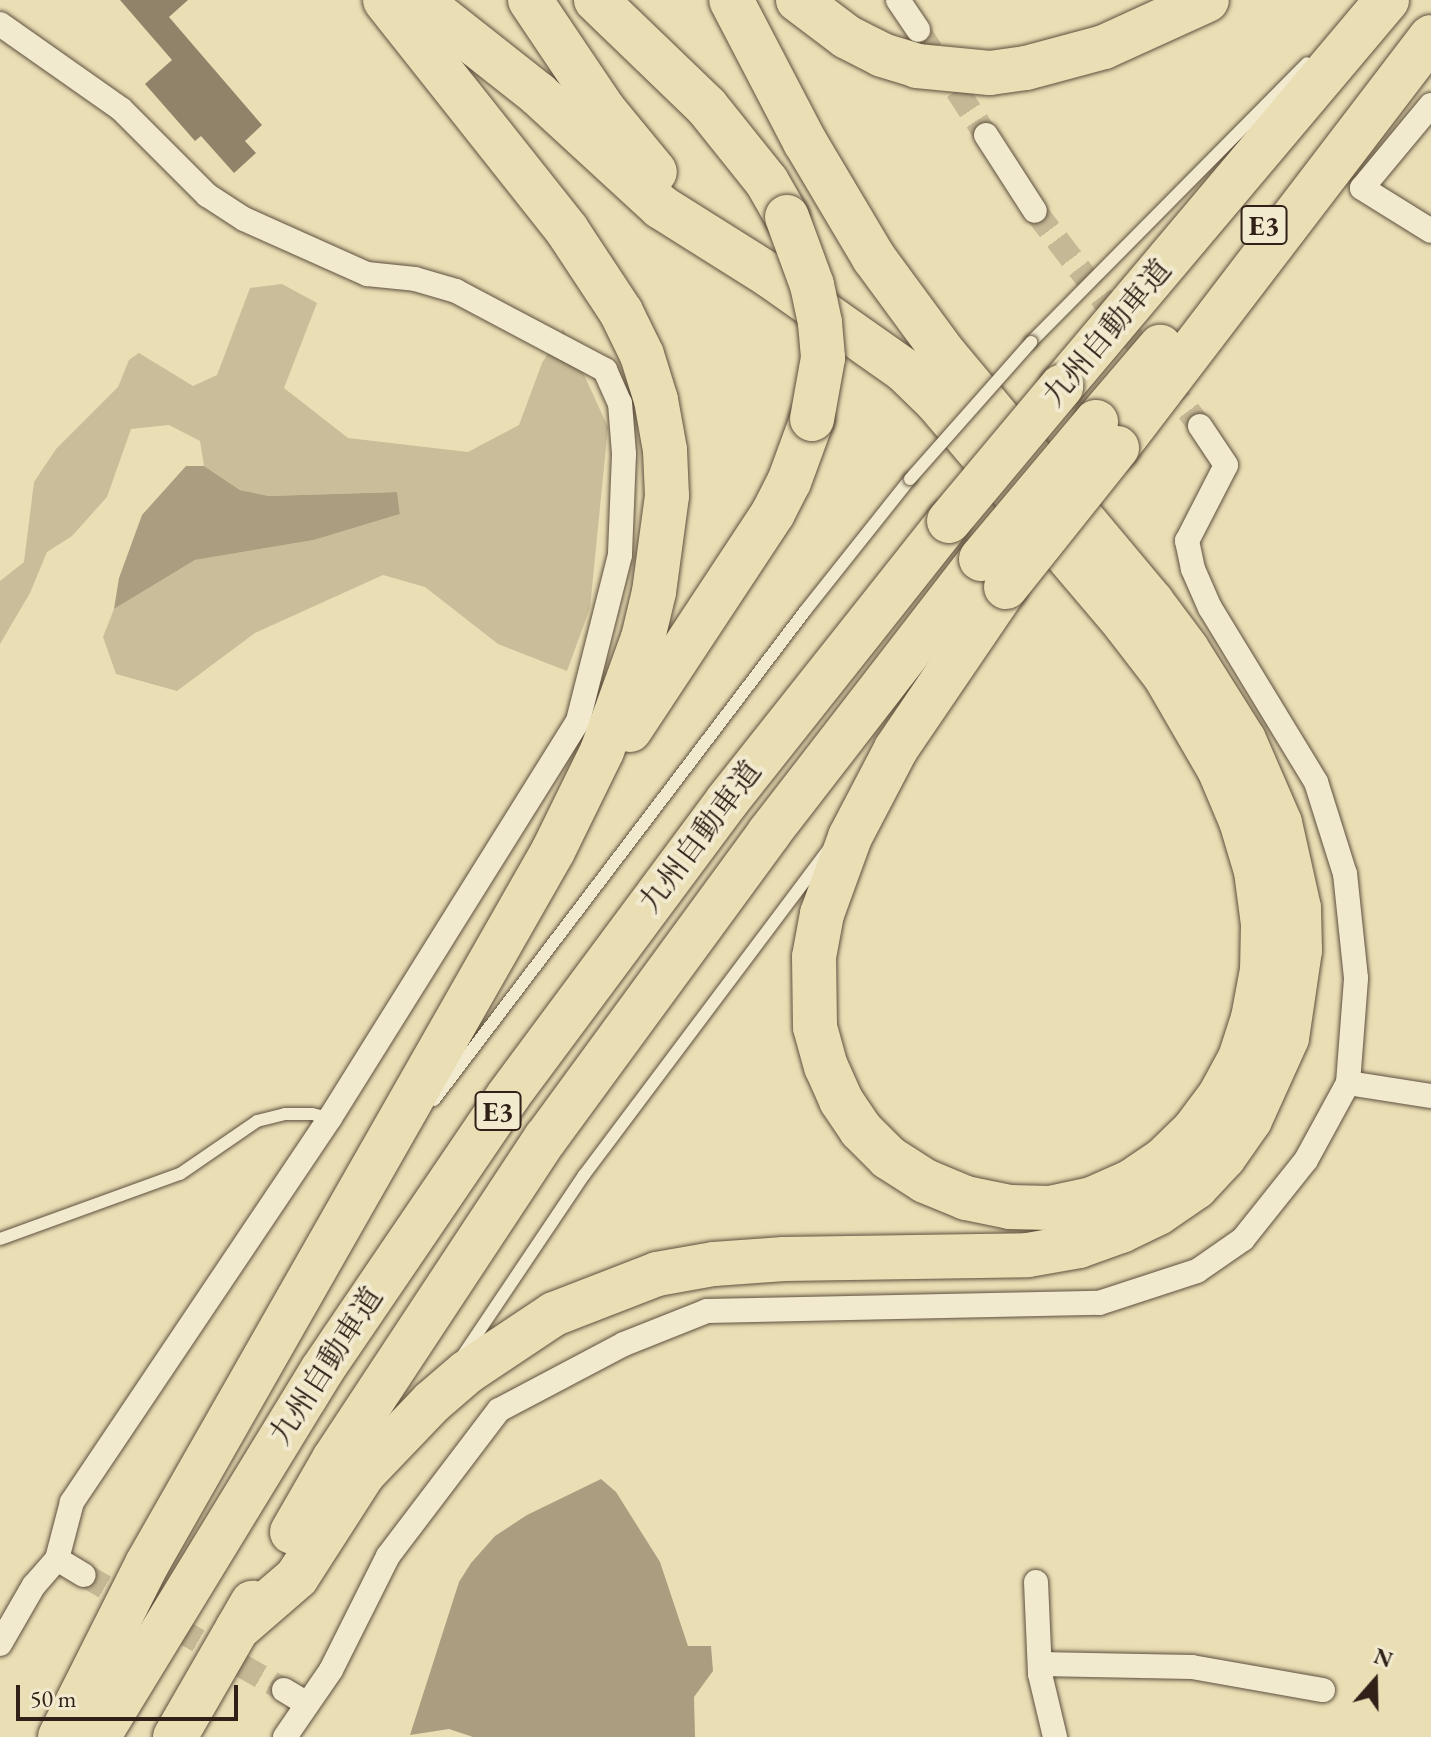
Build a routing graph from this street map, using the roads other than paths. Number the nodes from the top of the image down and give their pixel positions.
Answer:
1 (385, 0) edge
2 (419, 0) edge
3 (530, 0) edge
4 (596, 0) edge
5 (731, 0) edge
6 (798, 0) edge
7 (898, 0) edge
8 (1207, 0) edge
9 (1387, 0) edge
10 (0, 24) edge
11 (1431, 28) edge
12 (918, 30) tunnel mouth
13 (1431, 37) edge
14 (1314, 55) dead end
15 (1431, 105) edge
16 (986, 135) tunnel mouth
17 (1035, 211) tunnel mouth
18 (1431, 231) edge
19 (769, 275) junction
20 (1200, 426) tunnel mouth
21 (1106, 435) junction
22 (994, 573) junction
23 (869, 798) junction
24 (553, 851) junction
25 (1348, 1083) junction
26 (1431, 1096) edge
27 (425, 1111) dead end
28 (330, 1118) junction
29 (407, 1135) dead end
30 (350, 1207) junction
31 (0, 1239) edge
32 (432, 1402) junction
33 (57, 1559) junction
34 (84, 1575) tunnel mouth
35 (1036, 1582) dead end
36 (237, 1629) junction
37 (0, 1644) edge
38 (1040, 1664) junction
39 (284, 1690) tunnel mouth
40 (1323, 1690) dead end
41 (306, 1703) junction
42 (60, 1737) edge
43 (98, 1737) edge
44 (175, 1737) edge
45 (285, 1737) edge
46 (1055, 1737) edge

1 - 24 highway
2 - 19 highway
3 - 19 highway
4 - 24 highway, bridge
5 - 32 highway
6 - 8 highway
7 - 12 street
9 - 43 highway, 九州自動車道 / E3, bridge
10 - 28 street
11 - 21 highway, 九州自動車道 / E3
13 - 21 highway
14 - 27 lane, bridge
15 - 18 street
16 - 17 street
19 - 23 highway
20 - 25 street
21 - 22 highway, 九州自動車道 / E3, bridge
22 - 23 highway
22 - 36 highway, 九州自動車道 / E3
23 - 32 lane
24 - 30 highway
25 - 26 street
25 - 41 street
28 - 31 lane
28 - 33 street
29 - 30 lane
30 - 42 highway
32 - 36 highway
33 - 34 street
33 - 37 street
35 - 38 street
36 - 44 highway, 九州自動車道 / E3
38 - 40 street
38 - 46 street
39 - 41 street
41 - 45 street

